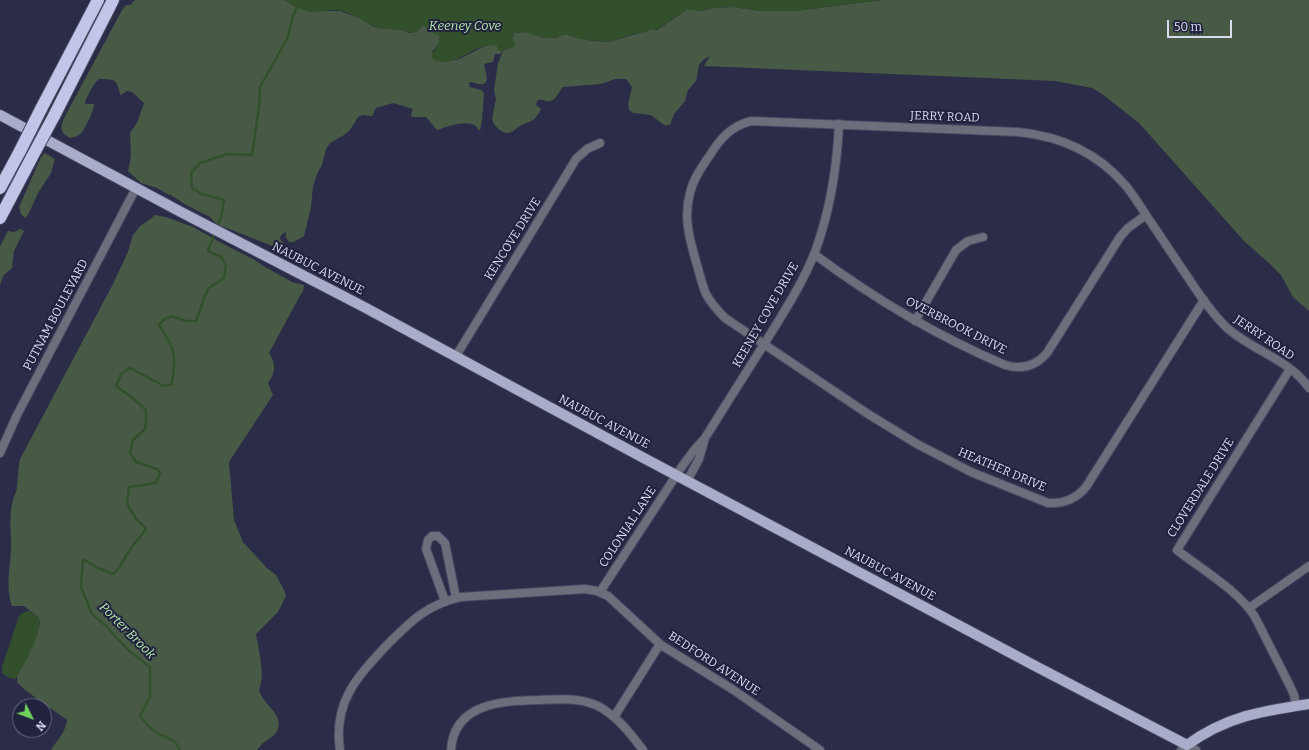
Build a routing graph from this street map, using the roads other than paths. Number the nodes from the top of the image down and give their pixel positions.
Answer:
1 (98, 0) edge
2 (113, 0) edge
3 (0, 115) edge
4 (839, 124) junction
5 (600, 143) dead end
6 (0, 188) edge
7 (136, 188) junction
8 (1146, 215) junction
9 (0, 218) edge
10 (983, 237) dead end
11 (814, 254) junction
12 (1204, 300) junction
13 (915, 321) junction
14 (764, 344) junction
15 (456, 356) junction
16 (1290, 369) junction
17 (1309, 388) edge
18 (705, 438) junction
19 (0, 453) edge
20 (676, 475) junction
21 (687, 481) junction
22 (1309, 566) edge
23 (600, 592) junction
24 (456, 598) junction
25 (446, 601) junction
26 (1249, 608) junction
27 (660, 644) junction
28 (1309, 704) edge
29 (1296, 706) junction
30 (614, 717) junction
31 (1184, 748) edge
32 (340, 750) edge
33 (451, 750) edge
34 (643, 750) edge
35 (820, 750) edge
36 (1196, 750) edge

1 - 6 highway, bridge
2 - 9 highway, bridge
3 - 7 main road, NAUBUC AVENUE
4 - 8 street, JERRY ROAD
4 - 11 street, KEENEY COVE DRIVE
4 - 14 street, JERRY ROAD
5 - 15 street, KENCOVE DRIVE
7 - 15 main road, NAUBUC AVENUE
7 - 19 street, PUTNAM BOULEVARD
8 - 12 street, JERRY ROAD
8 - 13 street, OVERBROOK DRIVE
10 - 13 street
11 - 13 street, OVERBROOK DRIVE
11 - 14 street, KEENEY COVE DRIVE
12 - 14 street, HEATHER DRIVE
12 - 16 street, JERRY ROAD
14 - 18 street, KEENEY COVE DRIVE
15 - 20 main road, NAUBUC AVENUE
16 - 17 street, JERRY ROAD
16 - 26 street, CLOVERDALE DRIVE
18 - 20 street, KEENEY COVE DRIVE
18 - 21 street, KEENEY COVE DRIVE
20 - 21 main road, NAUBUC AVENUE
20 - 23 street, COLONIAL LANE
21 - 31 main road, NAUBUC AVENUE
22 - 26 street
23 - 24 street
23 - 27 street, BEDFORD AVENUE
24 - 25 street
24 - 25 street
25 - 32 street
26 - 29 street, CLOVERDALE DRIVE
27 - 30 street
27 - 35 street, BEDFORD AVENUE
28 - 29 main road
29 - 31 main road
30 - 33 street
30 - 34 street
31 - 36 street, NAUBUC AVENUE

